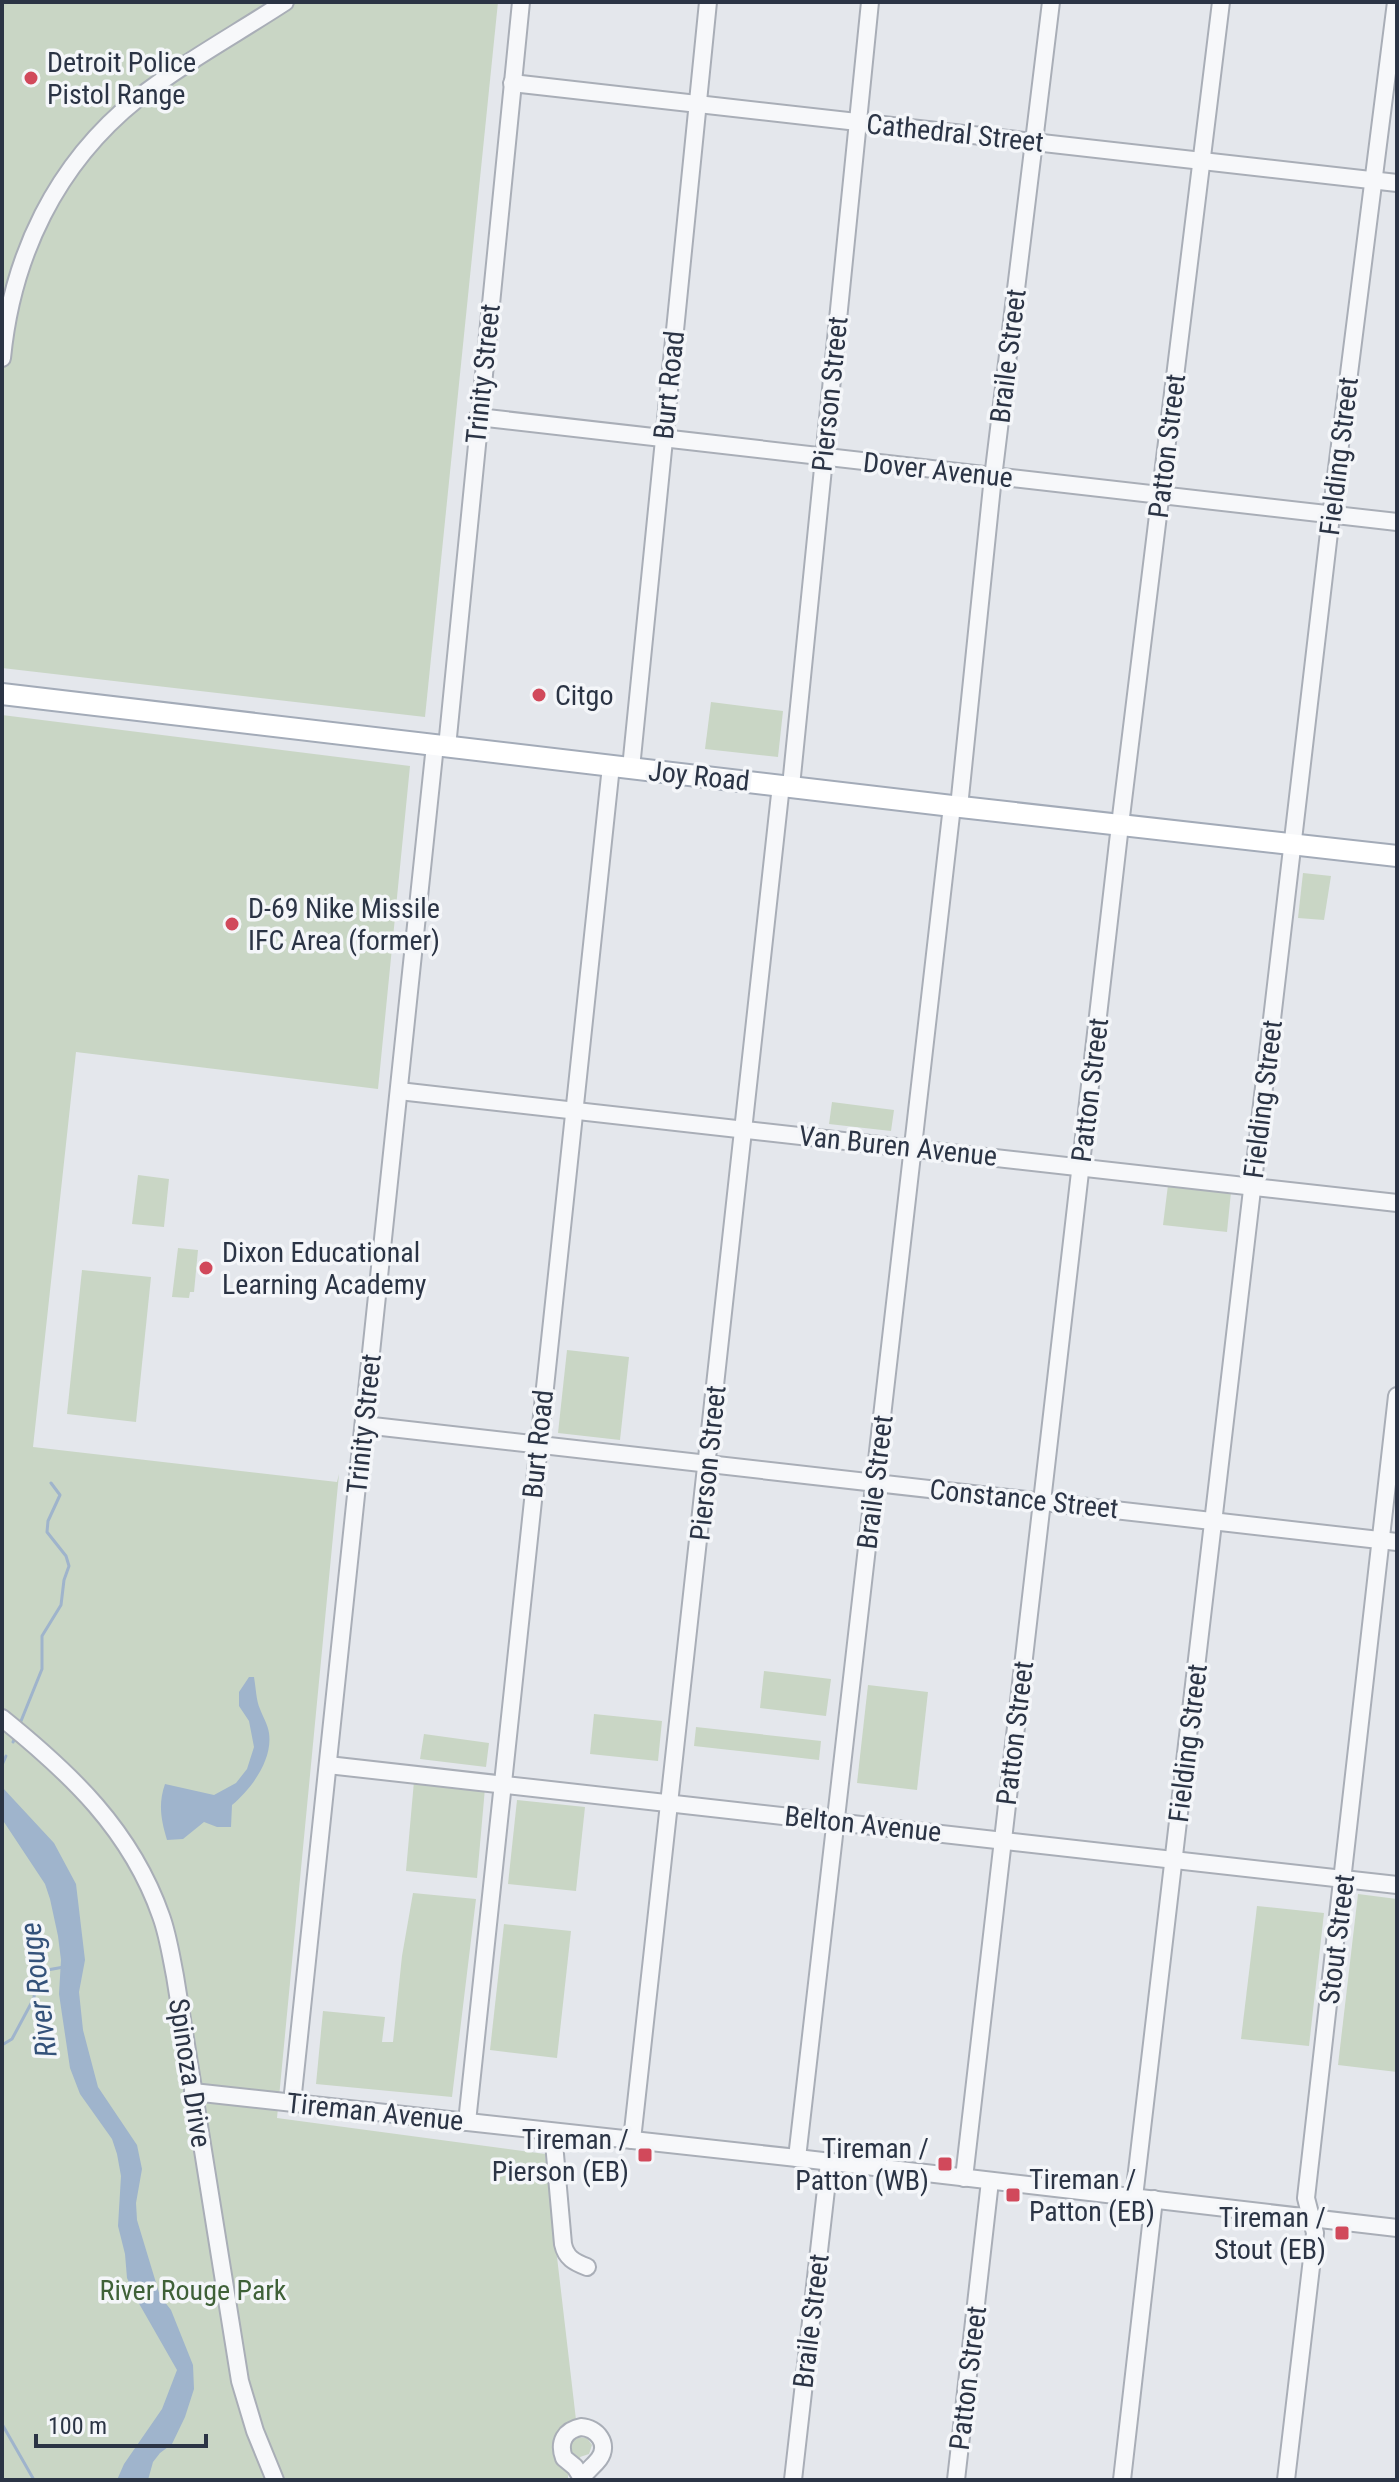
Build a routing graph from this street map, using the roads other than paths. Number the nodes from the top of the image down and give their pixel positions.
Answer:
1 (285, 2) edge
2 (521, 2) edge
3 (708, 2) edge
4 (870, 2) edge
5 (1051, 2) edge
6 (1221, 2) edge
7 (1396, 2) edge
8 (512, 83) junction
9 (698, 104) junction
10 (858, 123) junction
11 (1033, 142) junction
12 (1202, 161) junction
13 (1374, 181) junction
14 (1397, 183) edge
15 (2, 358) edge
16 (478, 417) junction
17 (663, 438) junction
18 (824, 457) junction
19 (993, 476) junction
20 (1161, 495) junction
21 (1332, 514) junction
22 (1397, 522) edge
23 (2, 694) edge
24 (441, 746) junction
25 (621, 767) junction
26 (786, 785) junction
27 (955, 807) junction
28 (1120, 825) junction
29 (1292, 844) junction
30 (1397, 856) edge
31 (399, 1091) junction
32 (573, 1111) junction
33 (743, 1128) junction
34 (912, 1147) junction
35 (1081, 1167) junction
36 (1253, 1186) junction
37 (1397, 1203) edge
38 (1397, 1396) edge
39 (364, 1425) junction
40 (538, 1444) junction
41 (708, 1464) junction
42 (876, 1482) junction
43 (1042, 1501) junction
44 (1215, 1520) junction
45 (1389, 1541) edge
46 (2, 1718) edge
47 (328, 1765) junction
48 (502, 1784) junction
49 (668, 1803) junction
50 (834, 1820) junction
51 (1003, 1839) junction
52 (1176, 1859) junction
53 (1344, 1878) junction
54 (1397, 1885) edge
55 (193, 2092) junction
56 (292, 2103) junction
57 (467, 2122) junction
58 (553, 2132) junction
59 (632, 2140) junction
60 (797, 2158) junction
61 (829, 2163) junction
62 (964, 2178) junction
63 (990, 2181) junction
64 (1134, 2197) junction
65 (1154, 2199) junction
66 (1312, 2218) junction
67 (1397, 2228) edge
68 (587, 2267) dead end
69 (275, 2480) edge
70 (793, 2480) edge
71 (956, 2480) edge
72 (1122, 2480) edge
73 (1286, 2480) edge

1 - 15 street
2 - 8 street, Trinity Street
3 - 9 street, Burt Road
4 - 10 street, Pierson Street
5 - 11 street, Braile Street
6 - 12 street, Patton Street
7 - 13 street, Fielding Street
8 - 9 street, Cathedral Street
8 - 16 street, Trinity Street
9 - 10 street, Cathedral Street
9 - 17 street, Burt Road
10 - 11 street, Cathedral Street
10 - 18 street, Pierson Street
11 - 12 street, Cathedral Street
11 - 19 street, Braile Street
12 - 13 street, Cathedral Street
12 - 20 street, Patton Street
13 - 14 street, Cathedral Street
13 - 21 street, Fielding Street
16 - 17 street, Dover Avenue
16 - 24 street, Trinity Street
17 - 18 street, Dover Avenue
17 - 25 street, Burt Road
18 - 19 street, Dover Avenue
18 - 26 street, Pierson Street
19 - 20 street, Dover Avenue
19 - 27 street, Braile Street
20 - 21 street, Dover Avenue
20 - 28 street, Patton Street
21 - 22 street, Dover Avenue
21 - 29 street, Fielding Street
23 - 24 main road, Joy Road
24 - 25 main road, Joy Road
24 - 31 street, Trinity Street
25 - 26 main road, Joy Road
25 - 32 street, Burt Road
26 - 27 main road, Joy Road
26 - 33 street, Pierson Street
27 - 28 main road, Joy Road
27 - 34 street, Braile Street
28 - 29 main road, Joy Road
28 - 35 street, Patton Street
29 - 30 main road, Joy Road
29 - 36 street, Fielding Street
31 - 32 street, Van Buren Avenue
31 - 39 street, Trinity Street
32 - 33 street, Van Buren Avenue
32 - 40 street, Burt Road
33 - 34 street, Van Buren Avenue
33 - 41 street, Pierson Street
34 - 35 street, Van Buren Avenue
34 - 42 street, Braile Street
35 - 36 street, Van Buren Avenue
35 - 43 street, Patton Street
36 - 37 street, Van Buren Avenue
36 - 44 street, Fielding Street
38 - 45 street, Stout Street
39 - 40 street, Constance Street
39 - 47 street, Trinity Street
40 - 41 street, Constance Street
40 - 48 street, Burt Road
41 - 42 street, Constance Street
41 - 49 street, Pierson Street
42 - 43 street, Constance Street
42 - 50 street, Braile Street
43 - 44 street, Constance Street
43 - 51 street, Patton Street
44 - 45 street, Constance Street
44 - 52 street, Fielding Street
45 - 53 street, Stout Street
46 - 55 street, Spinoza Drive
47 - 48 street, Belton Avenue
47 - 56 street, Trinity Street
48 - 49 street, Belton Avenue
48 - 57 street, Burt Road
49 - 50 street, Belton Avenue
49 - 59 street, Pierson Street
50 - 51 street, Belton Avenue
50 - 60 street, Braile Street
51 - 52 street, Belton Avenue
51 - 62 street, Patton Street
52 - 53 street, Belton Avenue
52 - 64 street, Fielding Street
53 - 54 street, Belton Avenue
53 - 66 street, Stout Street
55 - 56 street, Tireman Avenue
55 - 69 street, Spinoza Drive
56 - 57 street, Tireman Avenue
57 - 58 street, Tireman Avenue
58 - 59 street, Tireman Avenue
58 - 68 street
59 - 60 street, Tireman Avenue
60 - 61 street, Tireman Avenue
61 - 62 street
61 - 70 street, Braile Street
62 - 63 street
63 - 64 street
63 - 71 street, Patton Street
64 - 65 street
65 - 66 street
65 - 72 street
66 - 67 street
66 - 73 street, Stout Street

